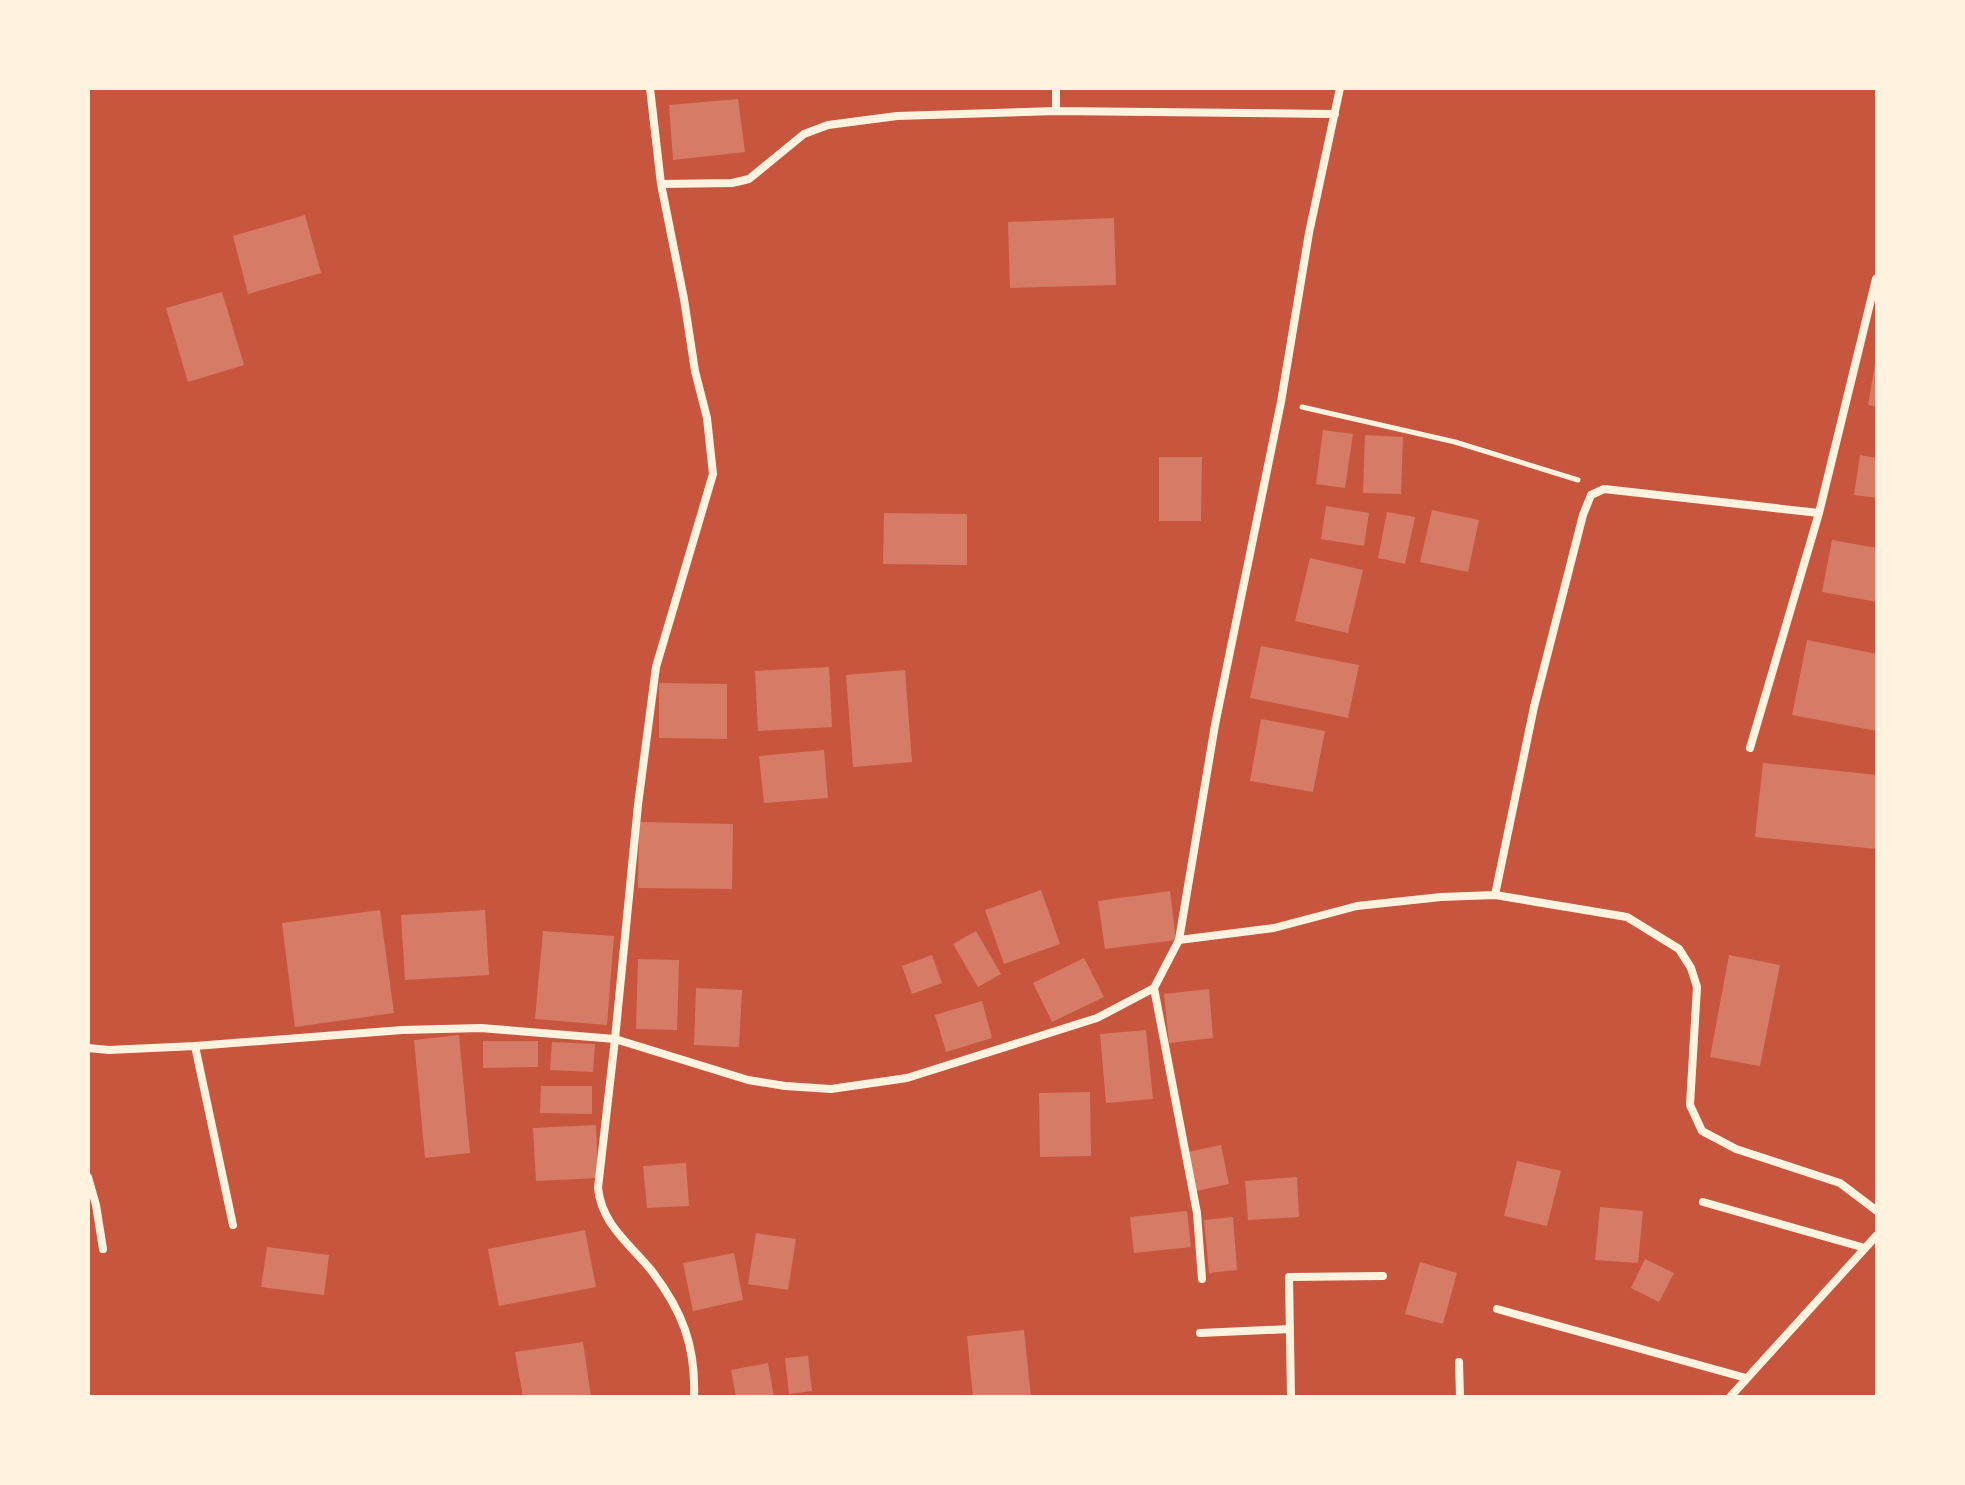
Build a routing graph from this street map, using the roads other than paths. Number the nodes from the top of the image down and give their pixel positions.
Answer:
1 (650, 88) edge
2 (1056, 88) edge
3 (1340, 88) edge
4 (1056, 111) junction
5 (1335, 114) junction
6 (661, 184) junction
7 (1876, 279) edge
8 (1819, 513) junction
9 (1750, 748) dead end
10 (1495, 895) junction
11 (1179, 940) junction
12 (1154, 988) junction
13 (615, 1039) junction
14 (195, 1046) junction
15 (88, 1048) edge
16 (88, 1177) edge
17 (1703, 1202) dead end
18 (1877, 1211) edge
19 (233, 1225) dead end
20 (1877, 1235) edge
21 (1865, 1248) junction
22 (103, 1249) dead end
23 (1383, 1276) dead end
24 (1202, 1279) dead end
25 (1497, 1309) dead end
26 (1290, 1329) junction
27 (1200, 1333) dead end
28 (1459, 1362) dead end
29 (1746, 1378) junction
30 (694, 1397) edge
31 (1291, 1397) edge
32 (1460, 1397) edge
33 (1730, 1397) edge

1 - 6 street
2 - 4 street
3 - 5 street
4 - 5 street
4 - 6 street
5 - 11 street
6 - 13 street
7 - 8 street
8 - 9 street
8 - 10 street
10 - 11 street
10 - 18 street
11 - 12 street
12 - 13 street
12 - 24 street
13 - 14 street
13 - 30 street
14 - 15 street
14 - 19 street
16 - 22 street
17 - 21 street
20 - 21 street
21 - 29 street
23 - 26 street
25 - 29 street
26 - 27 street
26 - 31 street
28 - 32 street
29 - 33 street

